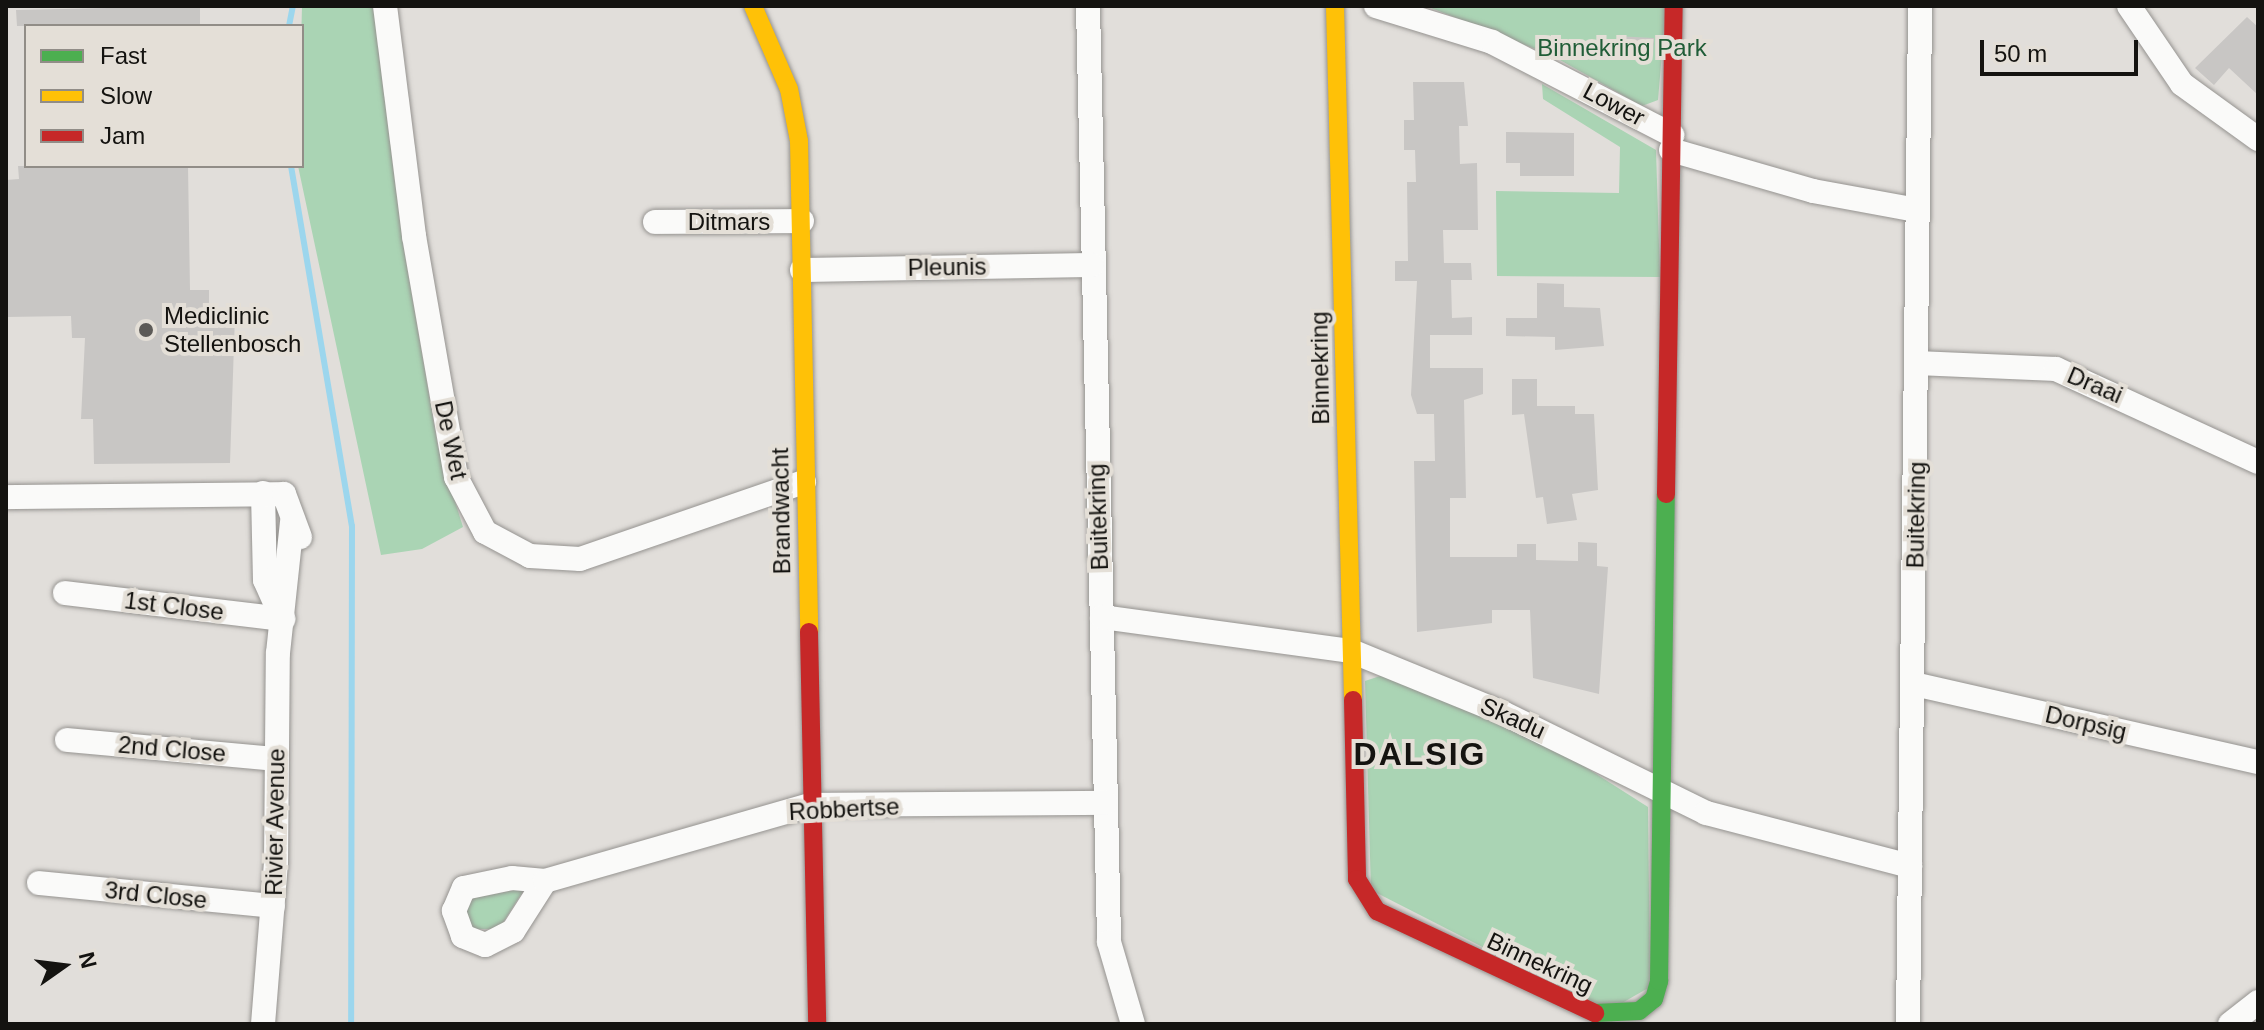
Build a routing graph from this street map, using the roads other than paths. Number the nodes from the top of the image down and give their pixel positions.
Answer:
1 (385, 6) edge
2 (753, 6) edge
3 (1088, 6) edge
4 (1335, 6) edge
5 (1376, 6) edge
6 (1674, 6) edge
7 (1920, 6) edge
8 (2129, 6) edge
9 (2258, 139) edge
10 (1672, 143) junction
11 (1917, 210) junction
12 (802, 221) junction
13 (655, 222) dead end
14 (1092, 265) junction
15 (802, 270) junction
16 (1917, 363) junction
17 (2258, 462) edge
18 (804, 482) junction
19 (263, 493) junction
20 (6, 497) edge
21 (65, 593) dead end
22 (1102, 617) junction
23 (283, 619) junction
24 (1351, 651) junction
25 (1914, 684) junction
26 (67, 740) dead end
27 (276, 759) junction
28 (2258, 762) edge
29 (1664, 793) junction
30 (1105, 803) junction
31 (810, 805) junction
32 (1910, 866) junction
33 (545, 881) dead end
34 (39, 883) dead end
35 (273, 906) junction
36 (2258, 1002) edge
37 (263, 1024) edge
38 (817, 1024) edge
39 (1133, 1024) edge
40 (1908, 1024) edge
41 (2230, 1024) edge

1 - 18 street, De Wet
2 - 12 street, Brandwacht
3 - 14 street, Buitekring
4 - 24 street, Binnekring
5 - 10 street, Lower
6 - 10 street, Binnekring
7 - 11 street, Buitekring
8 - 9 street
10 - 11 street, Lower
10 - 29 street, Binnekring
11 - 16 street, Buitekring
12 - 13 street, Ditmars
12 - 15 street, Brandwacht
14 - 15 street, Pleunis
14 - 22 street, Buitekring
15 - 18 street, Brandwacht
16 - 17 street, Draai
16 - 25 street, Buitekring
18 - 31 street, Brandwacht
19 - 20 street
19 - 23 street, Rivier Avenue
19 - 23 street, Rivier Avenue
21 - 23 street, 1st Close
22 - 24 street, Skadu
22 - 30 street, Buitekring
23 - 27 street, Rivier Avenue
24 - 29 street, Skadu
24 - 29 street, Binnekring
25 - 28 street, Dorpsig
25 - 32 street, Buitekring
26 - 27 street, 2nd Close
27 - 35 street, Rivier Avenue
29 - 32 street, Skadu
30 - 31 street, Robbertse
30 - 39 street, Buitekring
31 - 33 street, Robbertse
31 - 38 street, Brandwacht
32 - 40 street, Buitekring
34 - 35 street, 3rd Close
35 - 37 street, Rivier Avenue
36 - 41 street

